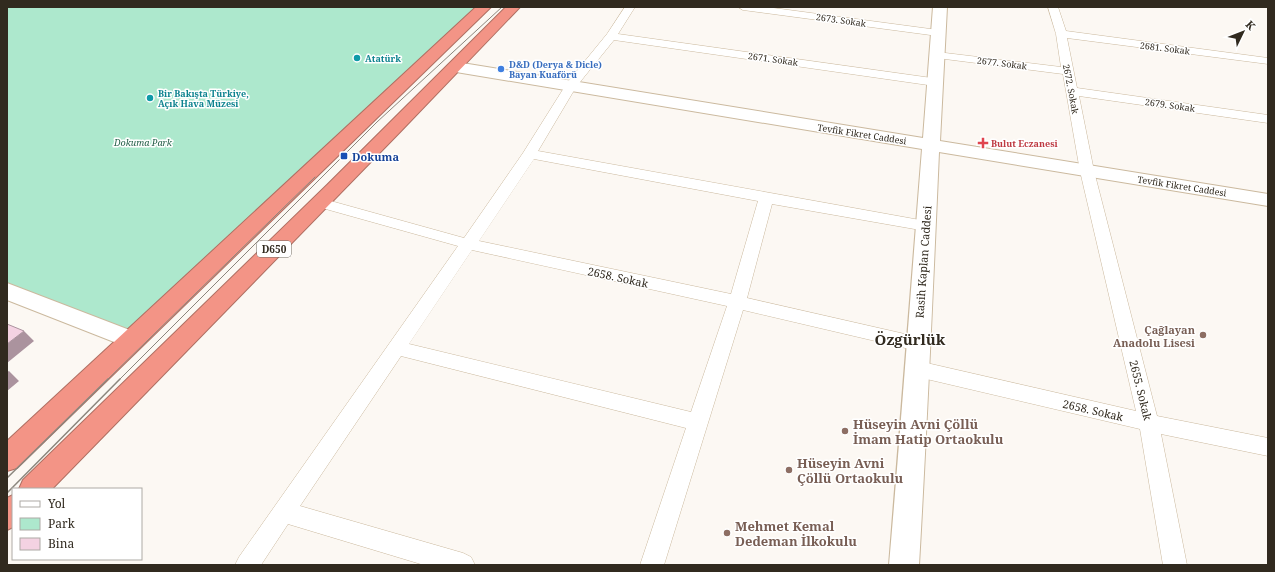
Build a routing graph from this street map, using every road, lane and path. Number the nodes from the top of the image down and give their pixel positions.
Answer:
1 (484, 7) edge
2 (513, 7) edge
3 (630, 7) edge
4 (743, 7) edge
5 (940, 7) edge
6 (1053, 7) edge
7 (938, 33) junction
8 (1061, 34) junction
9 (610, 36) junction
10 (937, 55) junction
11 (1268, 61) edge
12 (456, 67) junction
13 (1068, 71) junction
14 (415, 73) junction
15 (935, 82) junction
16 (571, 86) junction
17 (1072, 91) junction
18 (1268, 118) edge
19 (931, 145) junction
20 (530, 154) junction
21 (1087, 171) junction
22 (766, 198) junction
23 (1268, 200) edge
24 (320, 203) junction
25 (926, 226) junction
26 (468, 244) junction
27 (7, 291) edge
28 (737, 302) junction
29 (132, 340) junction
30 (918, 344) junction
31 (396, 348) junction
32 (918, 369) junction
33 (697, 422) junction
34 (1149, 423) junction
35 (1268, 447) edge
36 (7, 459) edge
37 (34, 488) edge
38 (283, 512) junction
39 (247, 565) edge
40 (463, 565) edge
41 (652, 565) edge
42 (904, 565) edge
43 (1175, 565) edge

1 - 14 highway, D650
2 - 12 highway, D650
3 - 9 street
4 - 7 street, 2673. Sokak
5 - 7 street, Rasih Kaplan Caddesi
6 - 8 street, 2672. Sokak
7 - 10 street, Rasih Kaplan Caddesi
8 - 11 street, 2681. Sokak
8 - 13 street, 2672. Sokak
9 - 15 street, 2671. Sokak
9 - 16 street
10 - 13 street, 2677. Sokak
10 - 15 street, Rasih Kaplan Caddesi
12 - 14 highway
12 - 16 street, Tevfik Fikret Caddesi
12 - 24 highway, D650
13 - 17 street, 2672. Sokak
14 - 29 highway, D650
15 - 19 street, Rasih Kaplan Caddesi
16 - 19 street, Tevfik Fikret Caddesi
16 - 20 street
17 - 18 street, 2679. Sokak
17 - 21 street, 2672. Sokak
19 - 21 street, Tevfik Fikret Caddesi
19 - 25 street, Rasih Kaplan Caddesi
20 - 22 street
20 - 26 street
21 - 23 street, Tevfik Fikret Caddesi
21 - 34 street, 2655. Sokak
22 - 25 street
22 - 28 street
24 - 26 street, 2658. Sokak
24 - 37 highway, D650
25 - 30 street, Rasih Kaplan Caddesi
26 - 28 street, 2658. Sokak
26 - 31 street
27 - 29 street
28 - 30 street, 2658. Sokak
28 - 33 street
29 - 36 highway, D650
30 - 32 street, Rasih Kaplan Caddesi
31 - 33 street
31 - 38 street
32 - 34 street, 2658. Sokak
32 - 42 street, Rasih Kaplan Caddesi
33 - 41 street
34 - 35 street, 2658. Sokak
34 - 43 street, 2655. Sokak
38 - 39 street
38 - 40 street

